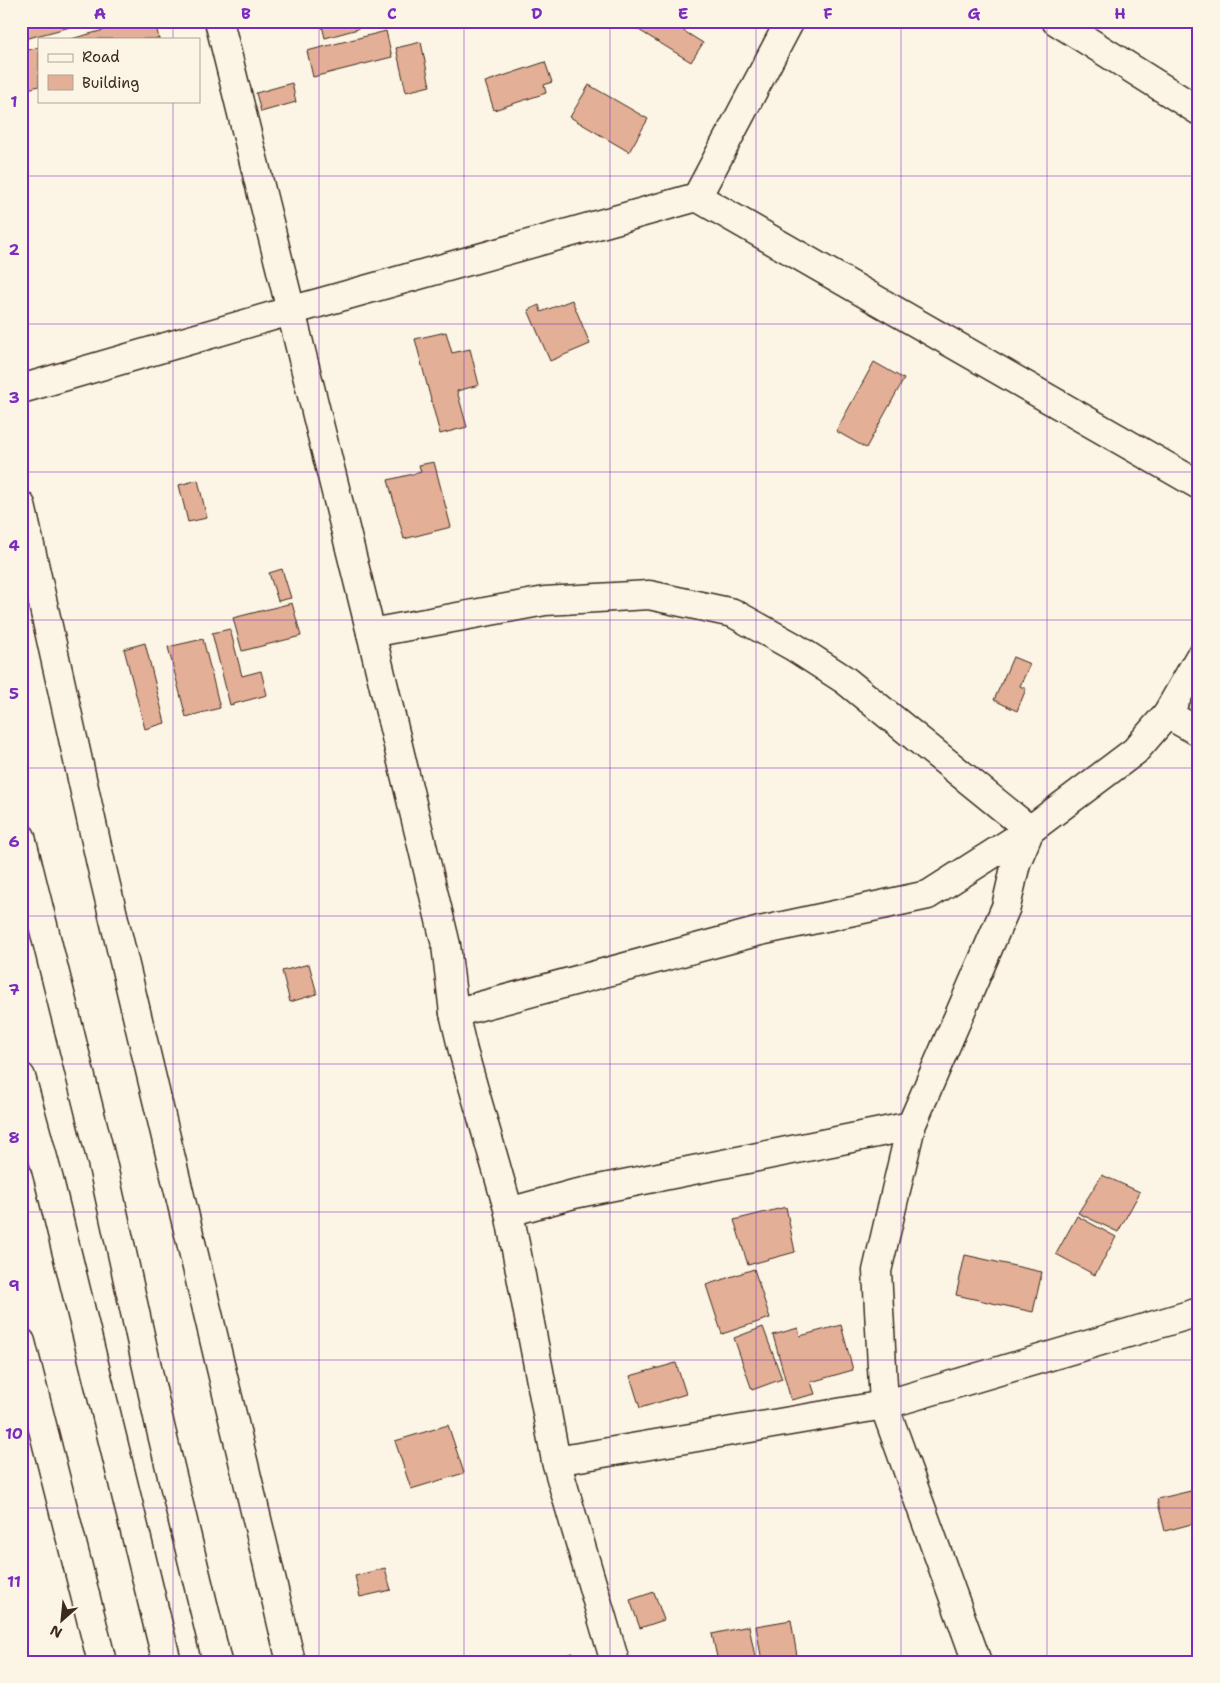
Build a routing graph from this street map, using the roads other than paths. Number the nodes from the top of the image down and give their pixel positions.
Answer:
1 (219, 21) edge
2 (790, 21) edge
3 (1056, 21) edge
4 (1199, 111) edge
5 (697, 197) junction
6 (290, 311) junction
7 (21, 389) edge
8 (1199, 485) edge
9 (21, 505) edge
10 (371, 633) junction
11 (1199, 658) edge
12 (1167, 714) junction
13 (1199, 732) edge
14 (1030, 830) junction
15 (21, 837) edge
16 (454, 1013) junction
17 (21, 1077) edge
18 (911, 1126) junction
19 (509, 1212) junction
20 (1199, 1312) edge
21 (21, 1342) edge
22 (884, 1405) junction
23 (556, 1460) junction
24 (102, 1662) edge
25 (167, 1662) edge
26 (217, 1662) edge
27 (292, 1662) edge
28 (616, 1662) edge
29 (977, 1662) edge

1 - 6 street
2 - 5 street
3 - 4 street
5 - 6 street
5 - 8 street
6 - 7 street
6 - 10 street
9 - 27 street
10 - 14 street
10 - 16 street
11 - 12 street
12 - 13 street
12 - 14 street
14 - 16 street
14 - 18 street
15 - 26 street
16 - 19 street
17 - 25 street
18 - 19 street
18 - 22 street
19 - 23 street
20 - 22 street
21 - 24 street
22 - 23 street
22 - 29 street
23 - 28 street

